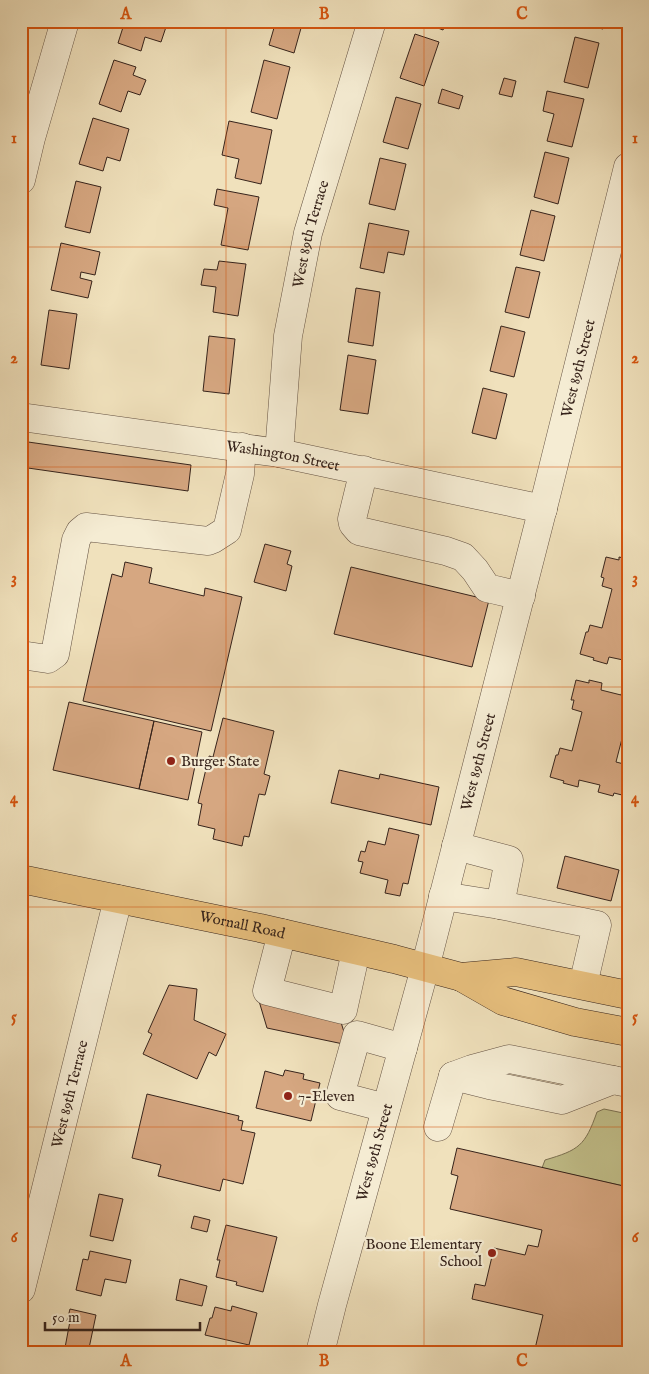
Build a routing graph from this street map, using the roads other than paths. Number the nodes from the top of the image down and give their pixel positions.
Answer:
1 (65, 21) edge
2 (372, 21) edge
3 (628, 167) edge
4 (21, 180) edge
5 (21, 417) edge
6 (242, 447) junction
7 (279, 453) junction
8 (364, 470) junction
9 (543, 509) junction
10 (521, 596) junction
11 (21, 655) edge
12 (456, 846) junction
13 (21, 879) edge
14 (443, 896) junction
15 (118, 899) junction
16 (500, 905) junction
17 (282, 933) junction
18 (356, 951) junction
19 (425, 968) junction
20 (461, 977) junction
21 (583, 986) junction
22 (628, 995) edge
23 (344, 1010) junction
24 (628, 1032) edge
25 (357, 1035) junction
26 (403, 1048) junction
27 (620, 1082) edge
28 (386, 1108) junction
29 (438, 1127) dead end
30 (21, 1289) edge
31 (320, 1353) edge

1 - 4 street
2 - 7 street, West 89th Terrace
3 - 9 street, West 89th Street
5 - 6 street, Washington Street
6 - 7 street, Washington Street
6 - 11 street
7 - 8 street, Washington Street
8 - 9 street, Washington Street
8 - 10 street
9 - 10 street, West 89th Street
10 - 12 street, West 89th Street
12 - 14 street, West 89th Street
12 - 16 street
13 - 15 main road, Wornall Road
14 - 16 street
14 - 19 street, West 89th Street
15 - 17 main road, Wornall Road
15 - 30 street, West 89th Terrace
16 - 21 street
17 - 18 main road, Wornall Road
17 - 23 street
18 - 19 main road, Wornall Road
18 - 23 street
19 - 20 main road, Wornall Road
19 - 26 street, West 89th Street
20 - 21 main road, Wornall Road
20 - 24 main road, Wornall Road
21 - 22 main road, Wornall Road
23 - 25 street
25 - 26 street
25 - 28 street
26 - 28 street, West 89th Street
27 - 29 street
28 - 31 street, West 89th Street

